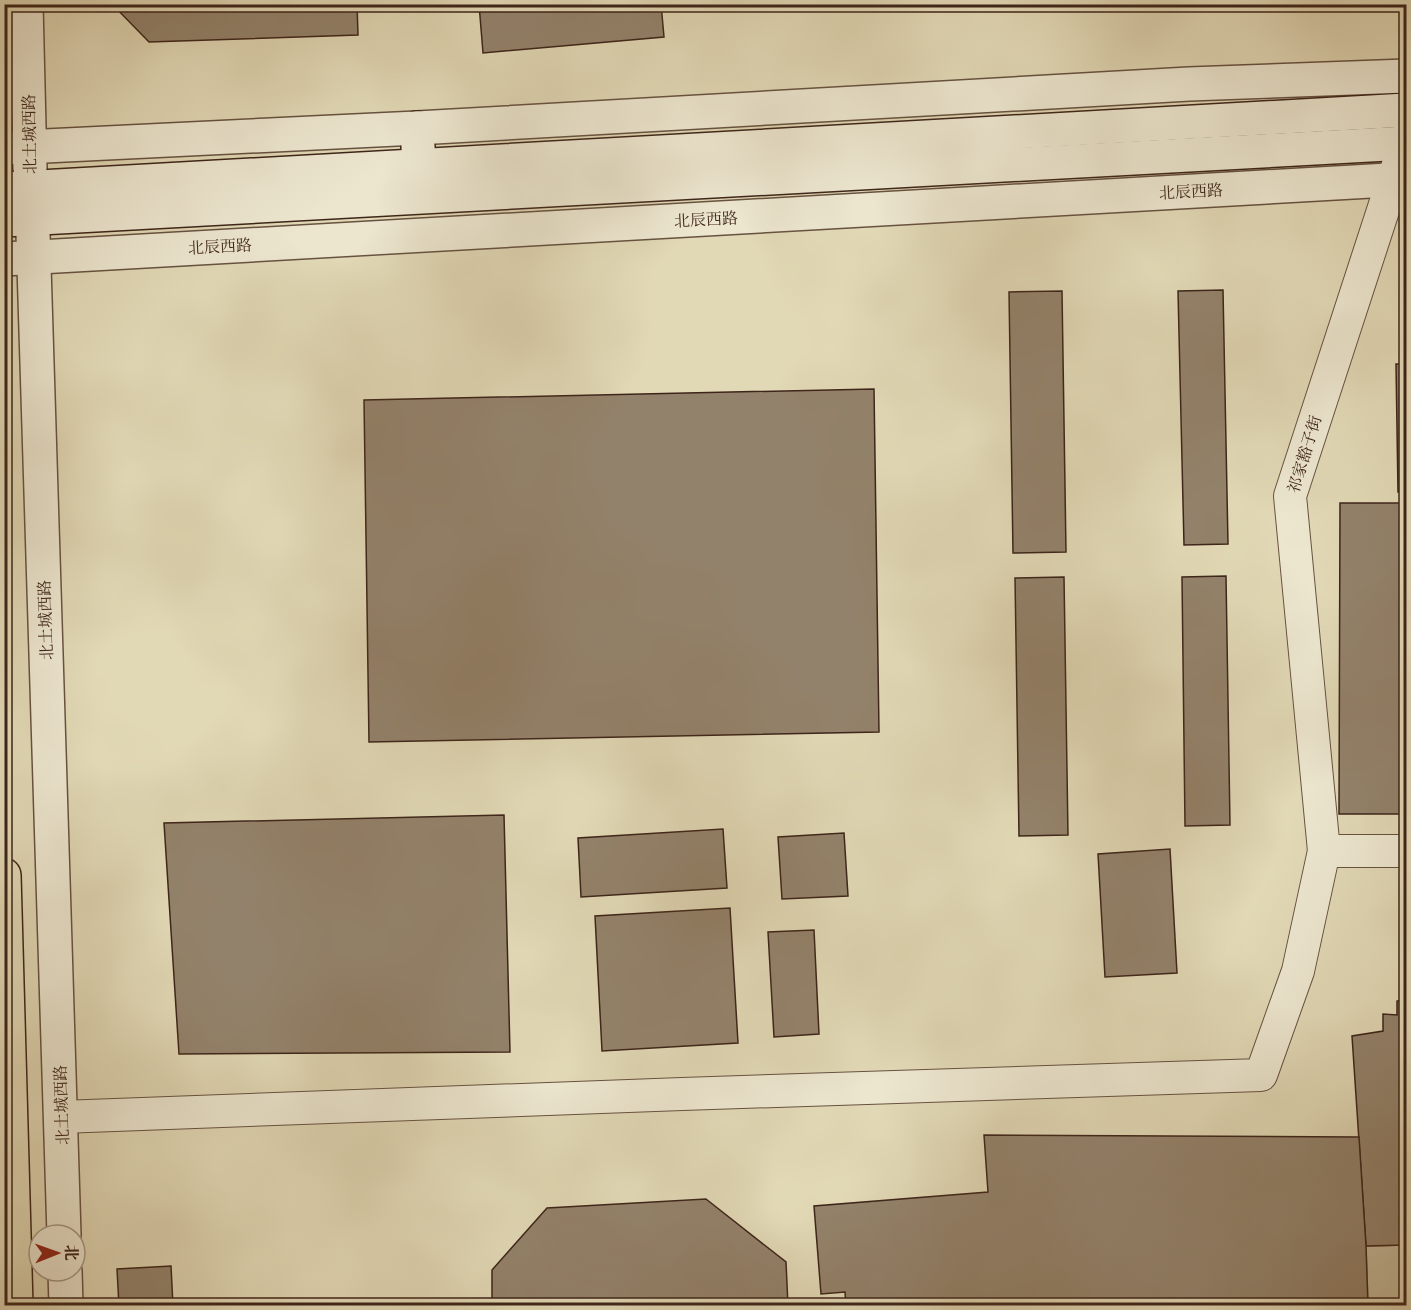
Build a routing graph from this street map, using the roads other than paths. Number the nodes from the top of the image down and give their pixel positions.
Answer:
1 (26, 4) edge
2 (1407, 76) edge
3 (1407, 110) edge
4 (417, 128) junction
5 (1406, 143) edge
6 (17, 147) edge
7 (419, 165) junction
8 (1400, 179) edge
9 (18, 204) edge
10 (19, 258) edge
11 (1324, 851) junction
12 (1407, 851) edge
13 (4, 875) edge
14 (61, 1117) junction
15 (64, 1223) edge
16 (65, 1283) edge
17 (16, 1305) edge
18 (66, 1305) edge

1 - 6 street, 北土城西路
2 - 4 street
3 - 7 street
4 - 6 street
4 - 7 street
5 - 8 street, 祁家豁子街
5 - 9 street
6 - 9 street, 北土城西路
7 - 9 street
8 - 10 street, 北辰西路
8 - 11 street, 祁家豁子街
9 - 10 street, 北土城西路
10 - 14 street, 北土城西路
11 - 12 street
11 - 14 street, 祁家豁子街
13 - 17 main road
14 - 15 street, 北土城西路
16 - 18 street

